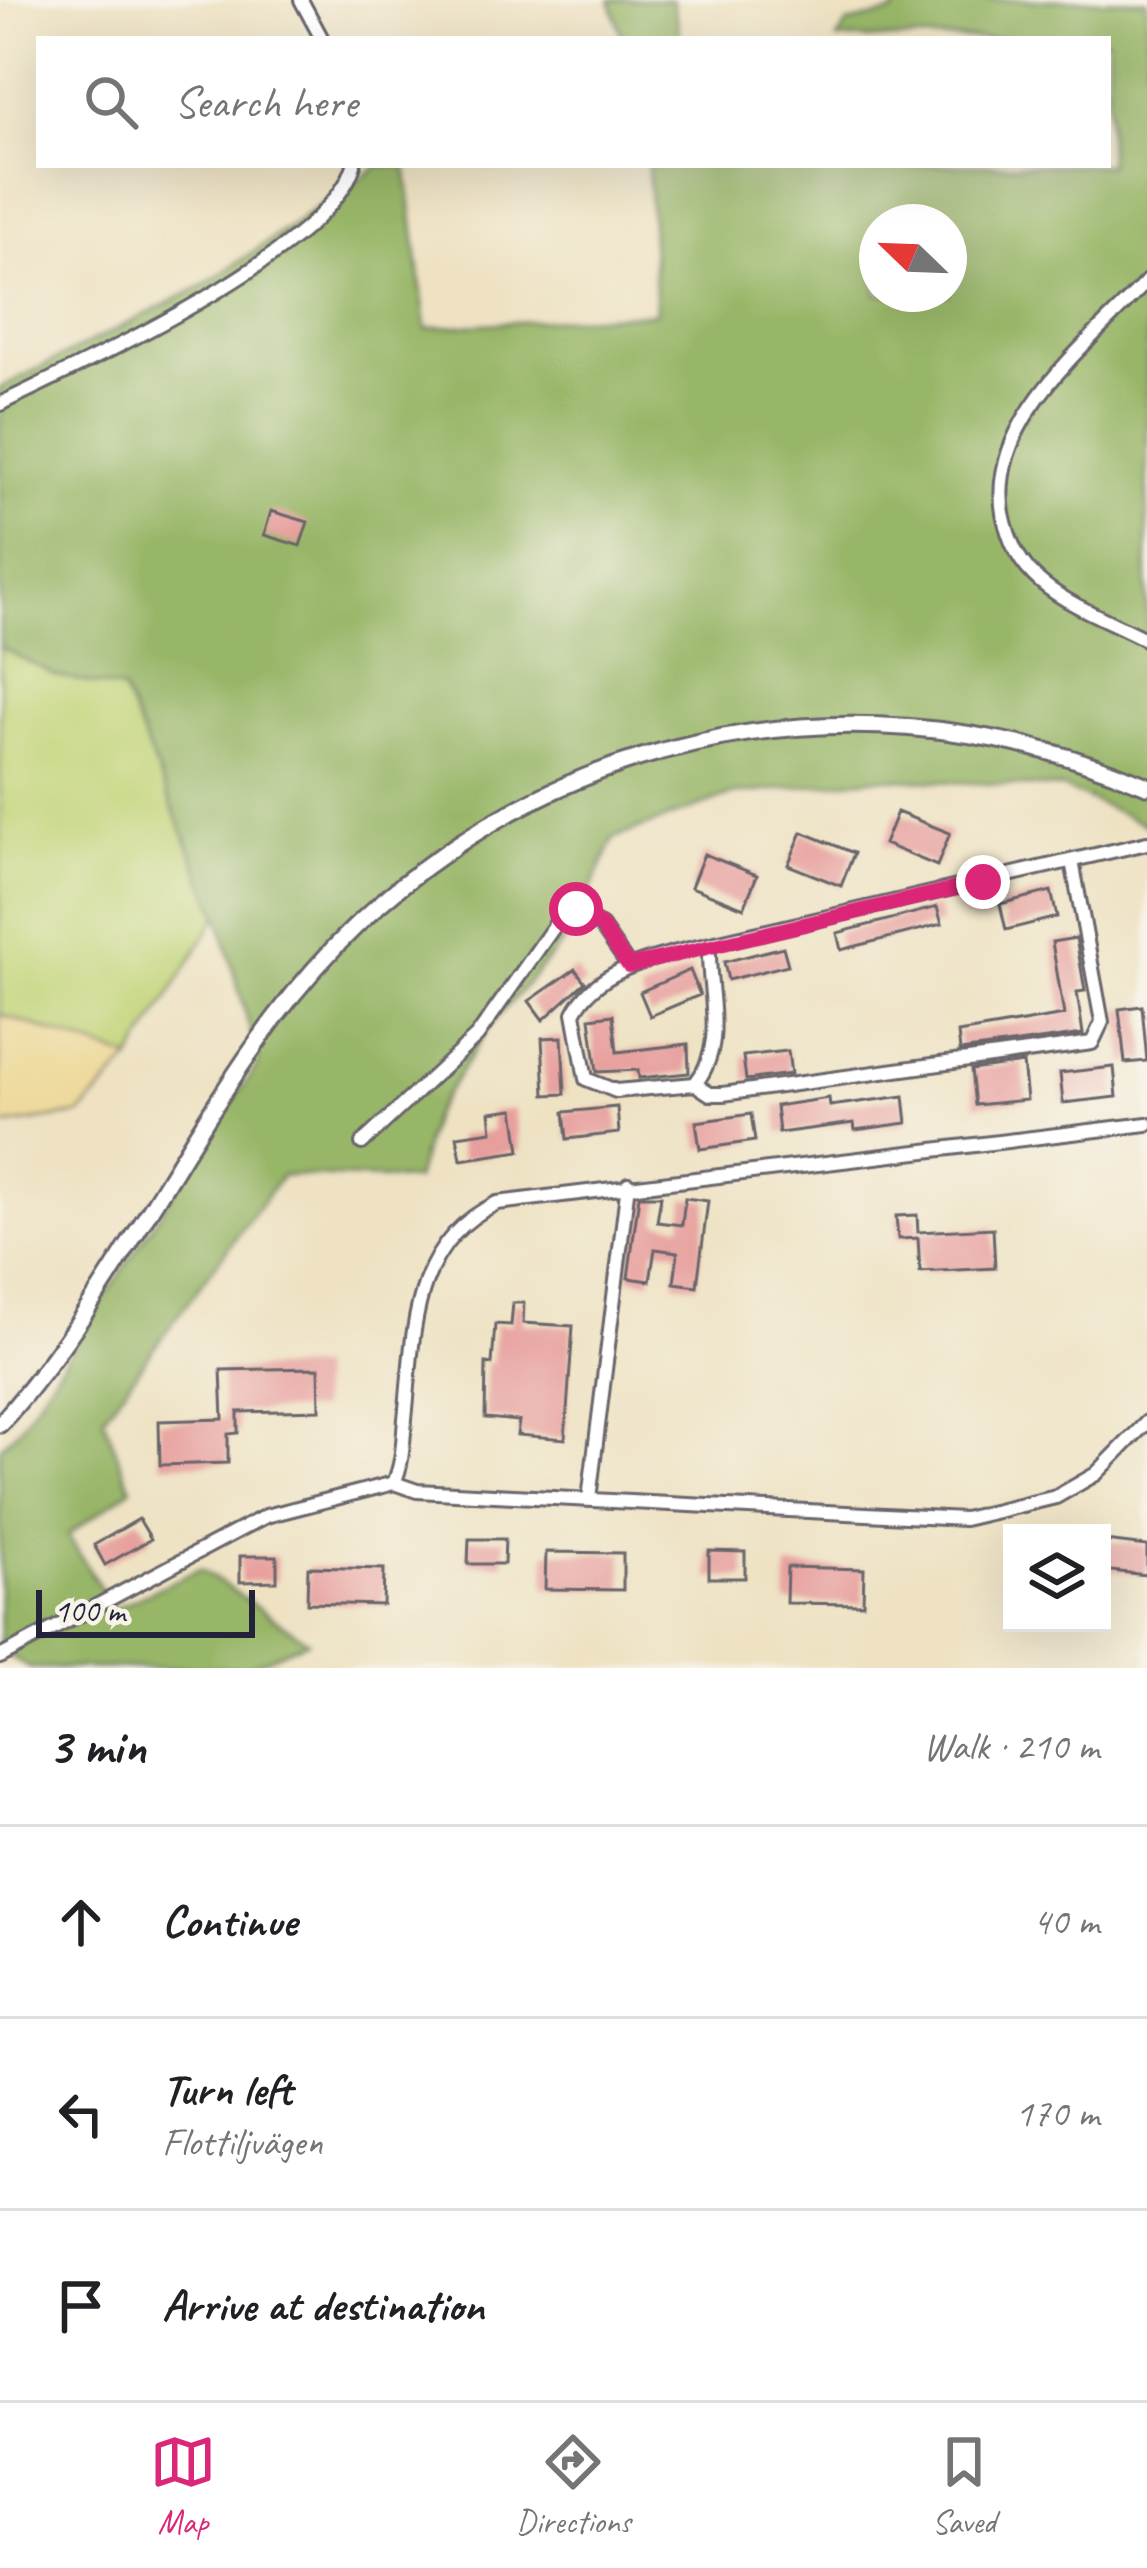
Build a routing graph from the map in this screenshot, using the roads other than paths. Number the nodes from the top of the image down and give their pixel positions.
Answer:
1 (301, 0) edge
2 (320, 36) edge
3 (352, 168) edge
4 (1147, 281) edge
5 (0, 404) edge
6 (1147, 640) edge
7 (1147, 786) edge
8 (1147, 842) edge
9 (1072, 861) junction
10 (709, 945) junction
11 (629, 966) junction
12 (695, 1084) junction
13 (1147, 1124) edge
14 (362, 1143) dead end
15 (628, 1184) junction
16 (1147, 1422) edge
17 (0, 1424) edge
18 (394, 1483) junction
19 (589, 1499) junction
20 (0, 1657) edge

1 - 2 street
3 - 5 street
4 - 6 street
7 - 17 street
8 - 9 street
9 - 10 street
9 - 12 street
10 - 11 street
10 - 12 street
11 - 12 street
11 - 14 street
13 - 15 street
15 - 18 street
15 - 19 street
16 - 19 street
18 - 19 street
18 - 20 street

